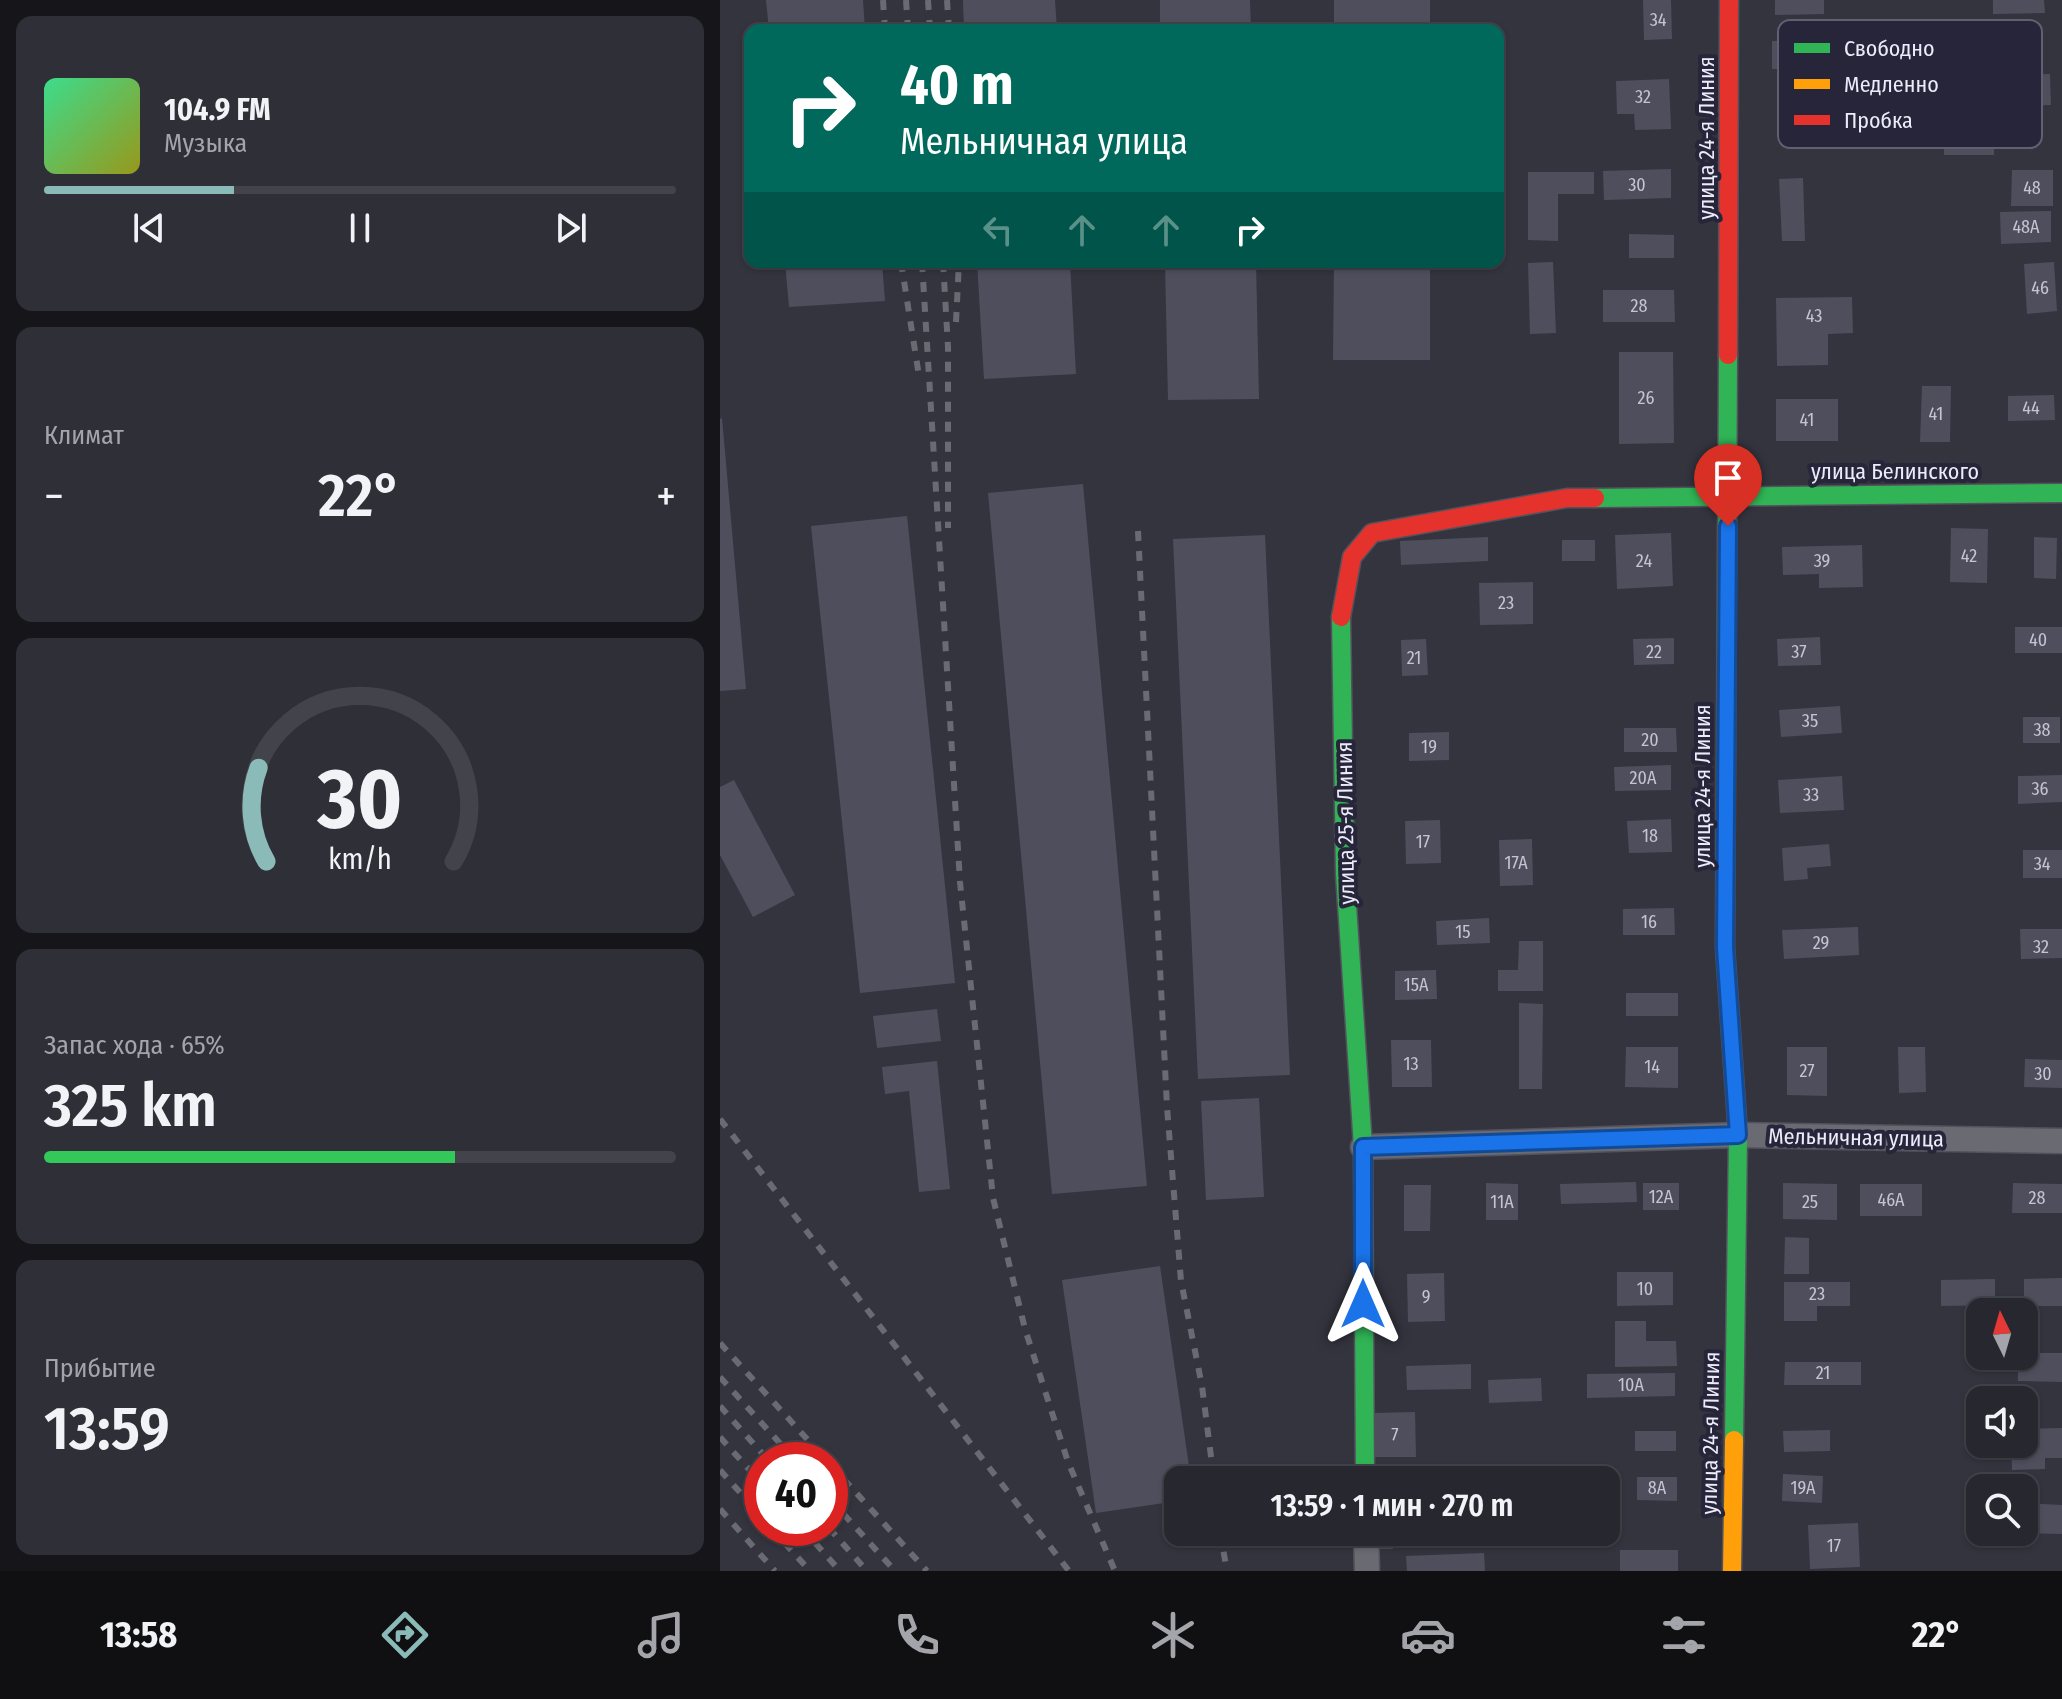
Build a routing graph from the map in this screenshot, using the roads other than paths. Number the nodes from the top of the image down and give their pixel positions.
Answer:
1 (1729, 0) edge
2 (2062, 493) edge
3 (1728, 496) junction
4 (1738, 1135) junction
5 (2062, 1141) edge
6 (1363, 1147) junction
7 (1365, 1466) edge
8 (1366, 1546) edge
9 (1367, 1571) edge
10 (1732, 1571) edge

1 - 3 street, улица 24-я Линия
2 - 3 street, улица Белинского
3 - 4 street, улица 24-я Линия
3 - 6 street, улица 25-я Линия
4 - 5 street, Мельничная улица
4 - 6 street, Мельничная улица
4 - 10 street, улица 24-я Линия
6 - 7 street, улица 25-я Линия
8 - 9 street

